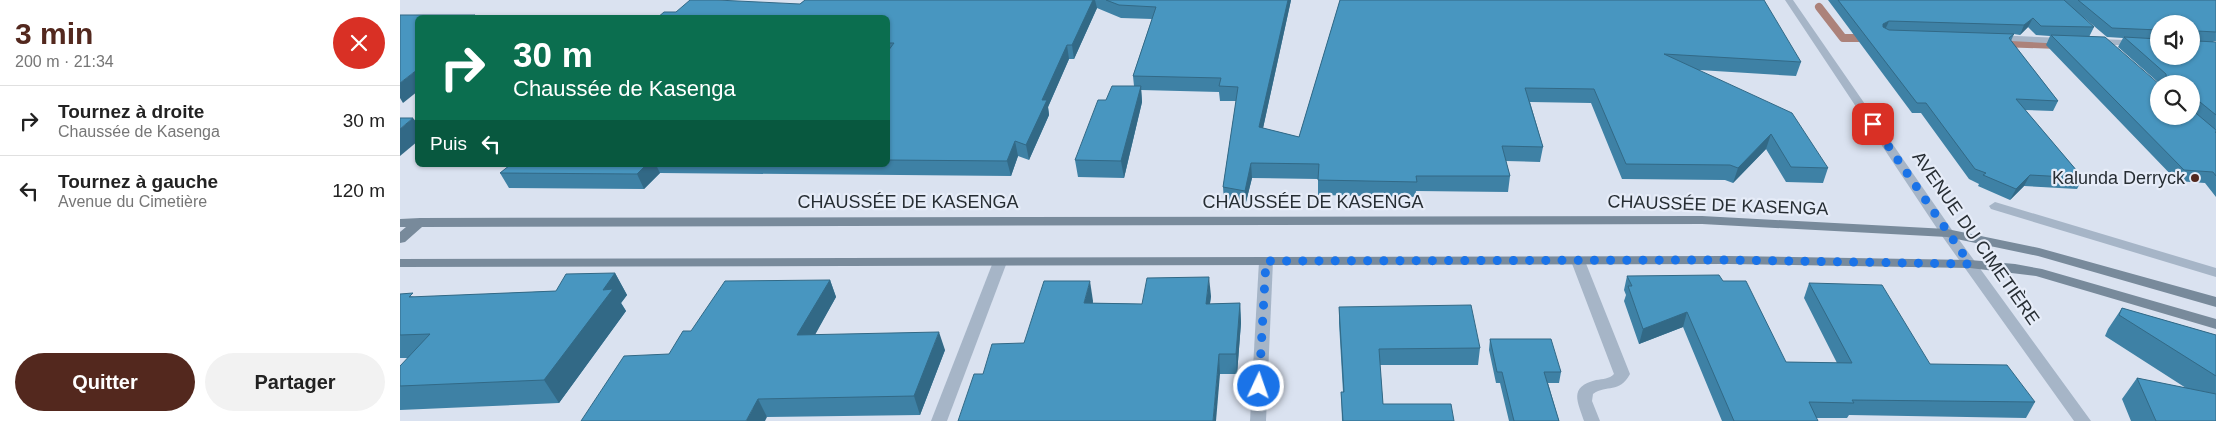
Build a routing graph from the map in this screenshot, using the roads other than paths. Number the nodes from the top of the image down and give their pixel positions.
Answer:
1 (1789, 0) edge
2 (2089, 30) edge
3 (1984, 38) edge
4 (2103, 42) junction
5 (2150, 44) edge
6 (2117, 54) edge
7 (1995, 206) dead end
8 (400, 222) edge
9 (420, 222) junction
10 (1947, 233) junction
11 (400, 239) edge
12 (1266, 261) junction
13 (1578, 261) junction
14 (1000, 262) junction
15 (400, 263) edge
16 (1970, 264) junction
17 (2216, 273) edge
18 (2216, 302) edge
19 (2216, 324) edge
20 (939, 421) edge
21 (1258, 421) edge
22 (1592, 421) edge
23 (2083, 421) edge

1 - 10 street, AVENUE DU CIMETIÈRE
2 - 4 street
3 - 4 street
4 - 5 street
4 - 6 street
7 - 17 street
8 - 9 main road, CHAUSSÉE DE KASENGA
9 - 10 main road, CHAUSSÉE DE KASENGA
9 - 11 main road
10 - 16 street, AVENUE DU CIMETIÈRE
10 - 18 main road, CHAUSSÉE DE KASENGA
12 - 13 main road
12 - 14 main road
12 - 21 street
13 - 16 main road
13 - 22 street
14 - 15 main road
14 - 20 street
16 - 19 main road
16 - 23 street, AVENUE DU CIMETIÈRE

